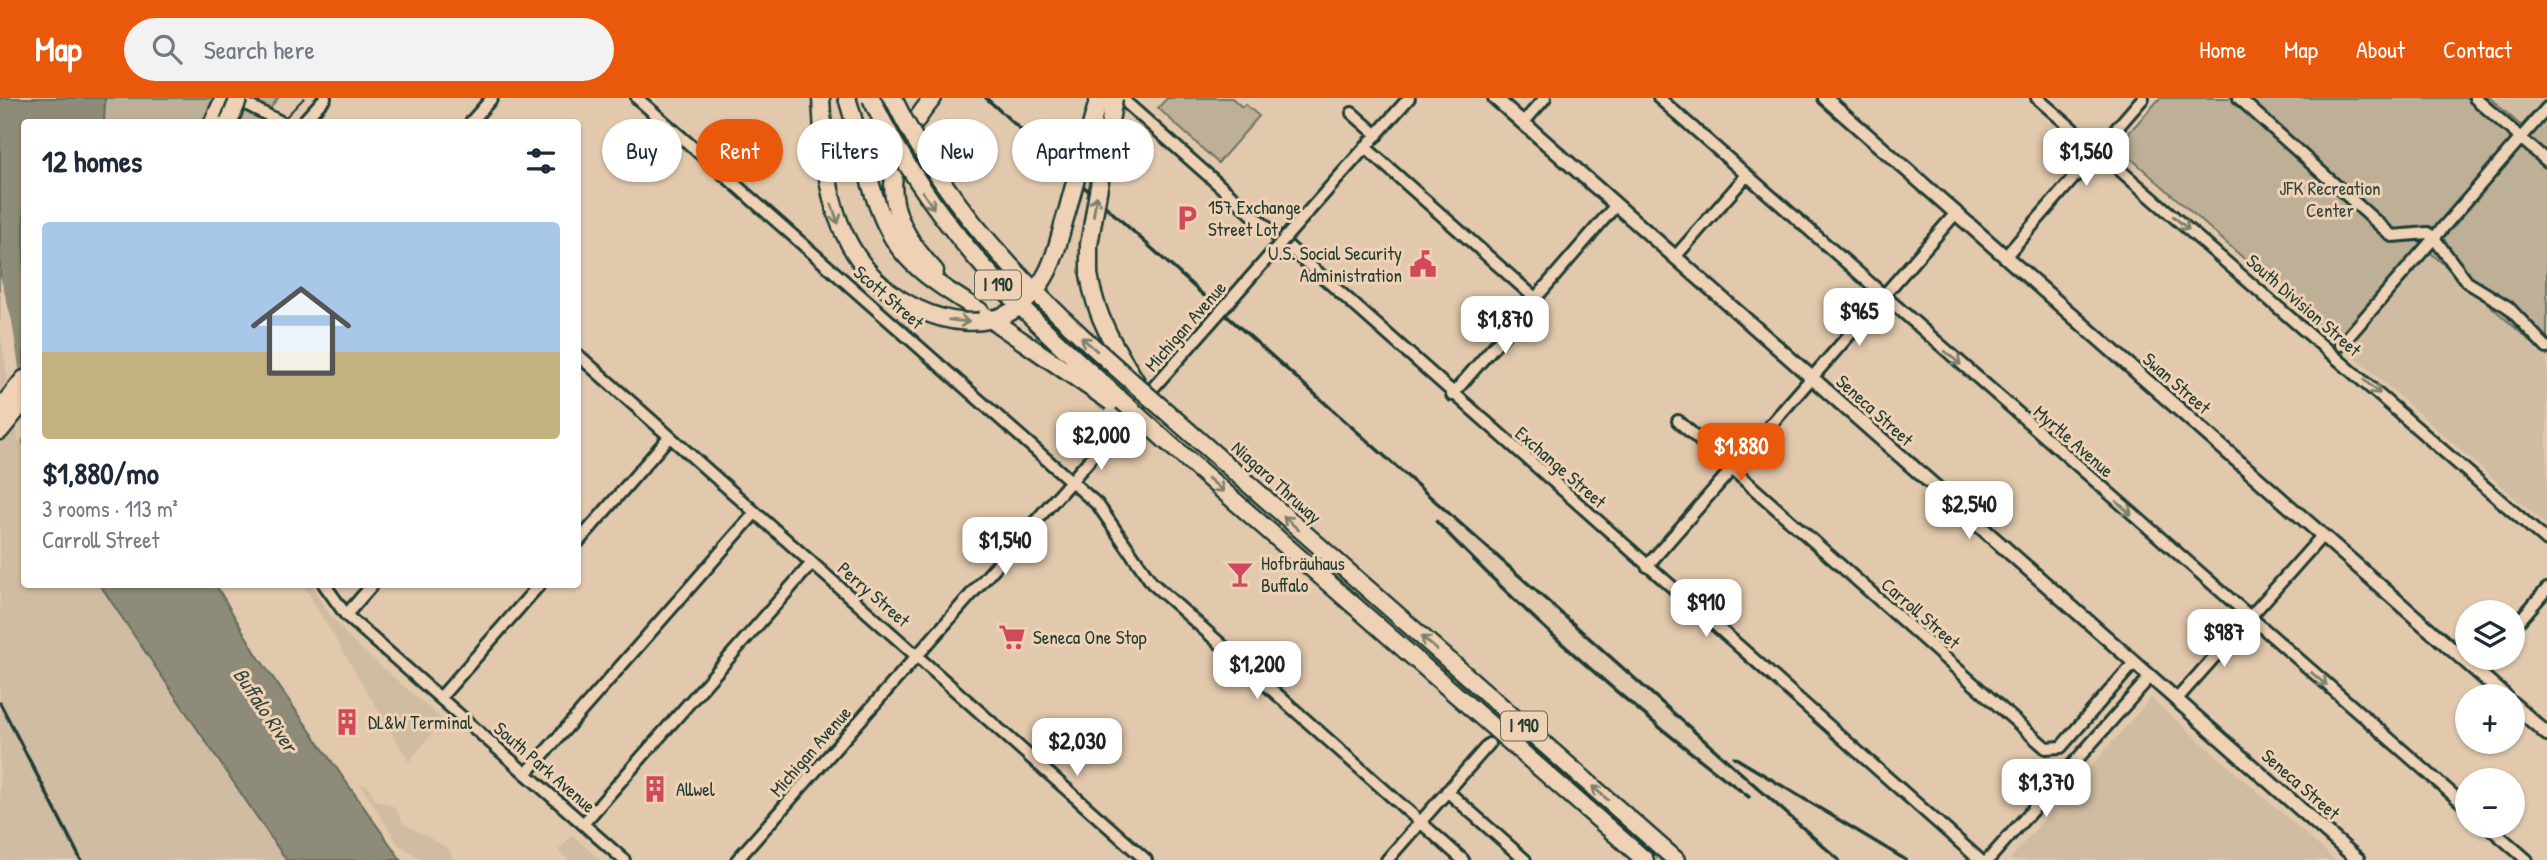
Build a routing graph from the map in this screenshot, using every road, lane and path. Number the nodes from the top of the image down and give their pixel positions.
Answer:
1 (224, 98) edge
2 (236, 98) edge
3 (325, 98) edge
4 (492, 98) edge
5 (637, 98) edge
6 (821, 98) edge
7 (847, 98) edge
8 (871, 98) edge
9 (893, 98) edge
10 (933, 98) edge
11 (1099, 98) edge
12 (1114, 98) edge
13 (1121, 98) edge
14 (1409, 98) edge
15 (1495, 98) edge
16 (1545, 98) edge
17 (1659, 98) edge
18 (1825, 98) edge
19 (2037, 98) edge
20 (2143, 98) edge
21 (2239, 98) edge
22 (2475, 98) edge
23 (2547, 108) edge
24 (1352, 113) dead end
25 (214, 119) edge
26 (230, 119) edge
27 (275, 119) edge
28 (310, 119) edge
29 (474, 119) edge
30 (1523, 123) junction
31 (1377, 135) junction
32 (2521, 138) junction
33 (1366, 148) junction
34 (2097, 150) junction
35 (2547, 161) edge
36 (1747, 175) junction
37 (1616, 205) junction
38 (1956, 213) junction
39 (2434, 238) junction
40 (1675, 257) junction
41 (2004, 257) junction
42 (1884, 296) junction
43 (1535, 298) junction
44 (980, 312) junction
45 (2341, 345) dead end
46 (2547, 348) edge
47 (581, 358) edge
48 (1811, 379) junction
49 (21, 383) edge
50 (1141, 389) junction
51 (1452, 395) junction
52 (21, 405) edge
53 (0, 409) edge
54 (1678, 421) dead end
55 (0, 430) edge
56 (669, 437) junction
57 (1165, 440) junction
58 (1731, 469) junction
59 (1072, 481) junction
60 (755, 513) junction
61 (2322, 536) junction
62 (581, 538) edge
63 (2547, 541) edge
64 (811, 563) junction
65 (1647, 566) junction
66 (327, 588) edge
67 (370, 588) edge
68 (536, 588) edge
69 (2547, 589) edge
70 (2525, 614) edge
71 (346, 615) junction
72 (2249, 617) junction
73 (917, 655) junction
74 (2134, 663) junction
75 (2476, 671) joint
76 (2150, 677) junction
77 (2491, 684) edge
78 (440, 698) junction
79 (2176, 700) junction
80 (2525, 715) edge
81 (2547, 734) edge
82 (1489, 744) dead end
83 (526, 774) junction
84 (1447, 791) junction
85 (2455, 797) edge
86 (1420, 822) junction
87 (583, 824) junction
88 (2501, 838) edge
89 (1641, 856) edge
90 (624, 860) edge
91 (737, 860) edge
92 (1146, 860) edge
93 (1387, 860) edge
94 (1463, 860) edge
95 (1525, 860) edge
96 (1676, 860) edge
97 (1980, 860) edge
98 (1988, 860) edge
99 (2358, 860) edge
100 (2526, 860) edge

1 - 25 highway
2 - 26 highway, bridge
2 - 27 street
3 - 28 street
4 - 29 street
5 - 59 street, Scott Street
6 -> 11 highway, bridge
7 - 44 highway
8 -> 57 highway, I 190, bridge
50 -> 9 highway, Niagara Thruway / I 190, bridge
10 - 44 highway, bridge
50 -> 12 highway, bridge
13 - 51 street, Exchange Street
14 - 31 street, Michigan Avenue
15 - 30 main road, Seneca Street
16 - 30 street
17 - 36 street, Myrtle Avenue
18 - 38 main road, Swan Street
19 - 34 street, South Division Street
20 - 34 street
21 - 39 street
22 - 32 street
23 - 32 street
24 - 31 street
30 - 37 main road, Seneca Street
31 - 33 street, Michigan Avenue
32 - 35 street
32 - 39 street
33 - 43 street
33 - 59 street, Michigan Avenue, bridge
34 - 41 street
34 -> 63 street, South Division Street
36 - 40 street
36 - 42 street, Myrtle Avenue
37 - 40 main road, Seneca Street
37 - 43 street
38 - 41 main road, Swan Street
38 - 42 street
39 - 45 street
39 - 46 street
40 - 48 main road, Seneca Street
41 - 61 main road, Swan Street
42 - 48 street
42 -> 72 street, Myrtle Avenue
43 - 51 street
44 - 57 highway, bridge
47 - 56 street, Perry Street
48 - 58 street
48 - 74 main road, Seneca Street
49 - 53 highway
96 -> 50 highway, Niagara Thruway / I 190, bridge
51 - 65 street, Exchange Street
52 - 55 highway
54 - 58 street, Carroll Street
56 - 60 street, Perry Street
56 - 62 street
57 -> 89 highway, I 190
58 - 65 street
58 - 74 street, Carroll Street
59 - 73 street, Michigan Avenue
59 - 86 street, Scott Street
60 - 64 street, Perry Street
60 - 83 street
61 - 72 street
61 - 75 main road, Swan Street
64 - 73 street, Perry Street
64 - 87 street
65 - 97 street, Exchange Street
66 - 71 street, South Park Avenue
67 - 71 street
68 - 78 street
69 - 70 street
71 - 78 street, South Park Avenue
72 - 79 street
72 -> 85 street, Myrtle Avenue
73 - 91 street, Michigan Avenue
73 - 92 street, Perry Street
74 - 76 main road, Seneca Street
75 - 77 main road, Swan Street
76 - 79 main road, Seneca Street
76 - 98 street
78 - 83 street, South Park Avenue
79 - 99 main road, Seneca Street
80 - 81 main road
82 - 84 street
83 - 87 street, South Park Avenue
84 - 86 street
84 - 95 street
86 - 93 street
86 - 94 street
87 - 90 street, South Park Avenue
88 - 100 street

